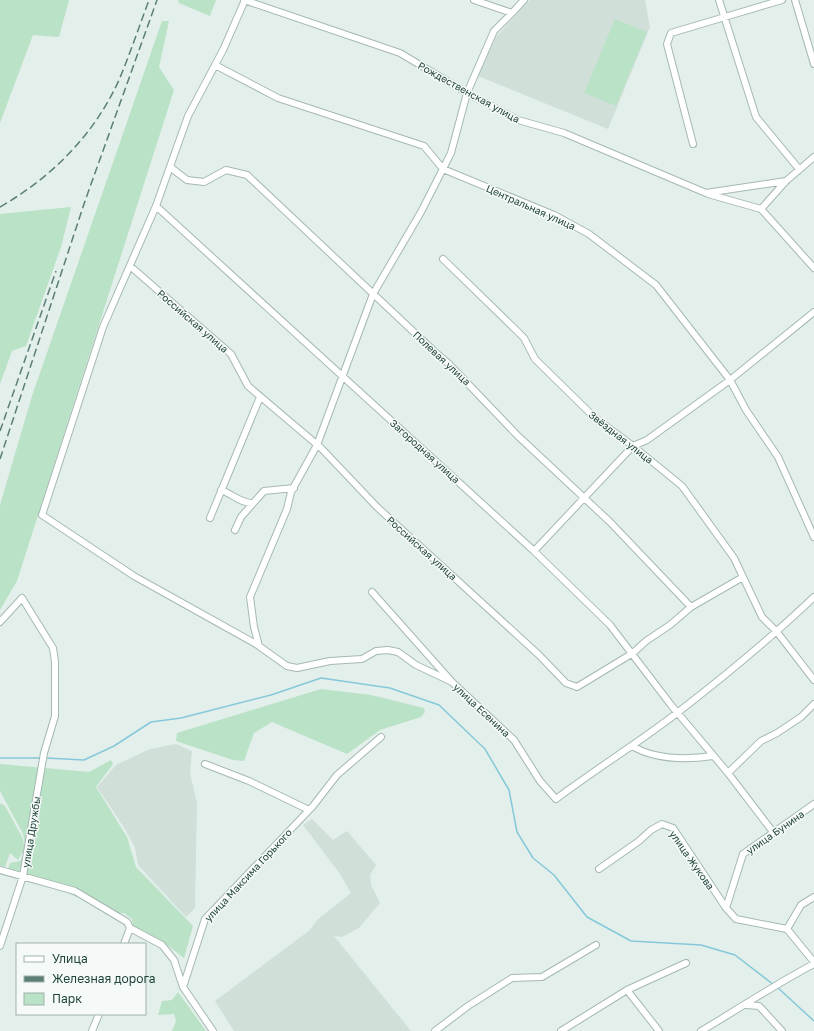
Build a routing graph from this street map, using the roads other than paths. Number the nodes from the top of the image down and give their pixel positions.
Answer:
1 (245, 0) edge
2 (474, 0) edge
3 (524, 0) edge
4 (718, 0) edge
5 (782, 0) edge
6 (795, 0) edge
7 (512, 13) junction
8 (724, 17) junction
9 (814, 64) edge
10 (215, 65) junction
11 (467, 93) junction
12 (693, 144) dead end
13 (814, 157) edge
14 (170, 167) junction
15 (443, 169) junction
16 (799, 169) junction
17 (786, 181) junction
18 (706, 193) junction
19 (156, 206) junction
20 (761, 209) junction
21 (443, 259) dead end
22 (130, 266) junction
23 (814, 268) edge
24 (373, 294) junction
25 (814, 312) edge
26 (343, 376) junction
27 (730, 380) junction
28 (260, 397) junction
29 (317, 445) junction
30 (633, 446) junction
31 (294, 488) junction
32 (221, 490) junction
33 (584, 499) junction
34 (253, 503) junction
35 (210, 518) dead end
36 (235, 530) dead end
37 (814, 537) edge
38 (534, 551) junction
39 (743, 578) junction
40 (372, 592) dead end
41 (814, 597) edge
42 (690, 607) junction
43 (0, 622) edge
44 (777, 632) junction
45 (259, 646) junction
46 (633, 653) junction
47 (814, 680) edge
48 (452, 682) junction
49 (814, 704) edge
50 (678, 713) junction
51 (381, 737) dead end
52 (632, 746) junction
53 (713, 756) junction
54 (205, 764) dead end
55 (728, 773) junction
56 (814, 804) edge
57 (309, 810) junction
58 (773, 832) junction
59 (599, 869) dead end
60 (0, 870) edge
61 (23, 876) junction
62 (814, 897) edge
63 (726, 908) junction
64 (130, 928) junction
65 (787, 928) junction
66 (124, 943) edge
67 (596, 945) dead end
68 (0, 946) edge
69 (686, 963) dead end
70 (814, 963) edge
71 (183, 987) junction
72 (627, 990) junction
73 (746, 1005) junction
74 (99, 1015) edge
75 (92, 1031) edge
76 (214, 1031) edge
77 (435, 1031) edge
78 (561, 1031) edge
79 (659, 1031) edge
80 (701, 1031) edge
81 (782, 1031) edge

1 - 10 street
1 - 11 street, Рождественская улица
2 - 7 street
3 - 7 street
4 - 8 street
5 - 8 street
6 - 9 street
7 - 11 street
8 - 12 street
8 - 16 street
10 - 14 street
10 - 15 street, Центральная улица
11 - 15 street
11 - 18 street, Рождественская улица
13 - 16 street
14 - 19 street
14 - 24 street, Полевая улица
15 - 24 street
15 - 27 street, Центральная улица
16 - 17 street
17 - 18 street
17 - 20 street
18 - 20 street, Рождественская улица
19 - 22 street
19 - 26 street, Загородная улица
20 - 23 street
21 - 30 street, Звёздная улица
22 - 28 street, Российская улица
22 - 45 street
24 - 26 street
24 - 33 street, Полевая улица
25 - 27 street
26 - 29 street
26 - 38 street, Загородная улица
27 - 30 street
27 - 37 street, Центральная улица
28 - 29 street, Российская улица
28 - 32 street
29 - 31 street
29 - 46 street, Российская улица
30 - 33 street
30 - 39 street, Звёздная улица
31 - 34 street
31 - 45 street
32 - 34 street
32 - 35 street
33 - 38 street
33 - 42 street, Полевая улица
34 - 36 street
38 - 46 street, Загородная улица
39 - 42 street, Российская улица
39 - 44 street, Звёздная улица
40 - 48 street, улица Есенина
41 - 44 street, улица Есенина
42 - 46 street, Российская улица
43 - 61 street, улица Дружбы
44 - 47 street
44 - 50 street, улица Есенина
45 - 48 street
46 - 50 street, Загородная улица
48 - 52 street, улица Есенина
49 - 55 street
50 - 52 street, улица Есенина
50 - 53 street
51 - 57 street, улица Максима Горького
52 - 53 street
53 - 55 street
54 - 57 street
55 - 58 street
56 - 58 street, улица Бунина
57 - 71 street, улица Максима Горького
58 - 63 street, улица Бунина
59 - 63 street, улица Жукова
60 - 61 street, улица Дружбы
61 - 64 street
61 - 68 street
62 - 65 street
63 - 65 street, улица Жукова
64 - 66 street
64 - 71 street
65 - 70 street
67 - 77 street
69 - 72 street
70 - 73 street
71 - 76 street
72 - 78 street
72 - 79 street
73 - 80 street
73 - 81 street
74 - 75 street

